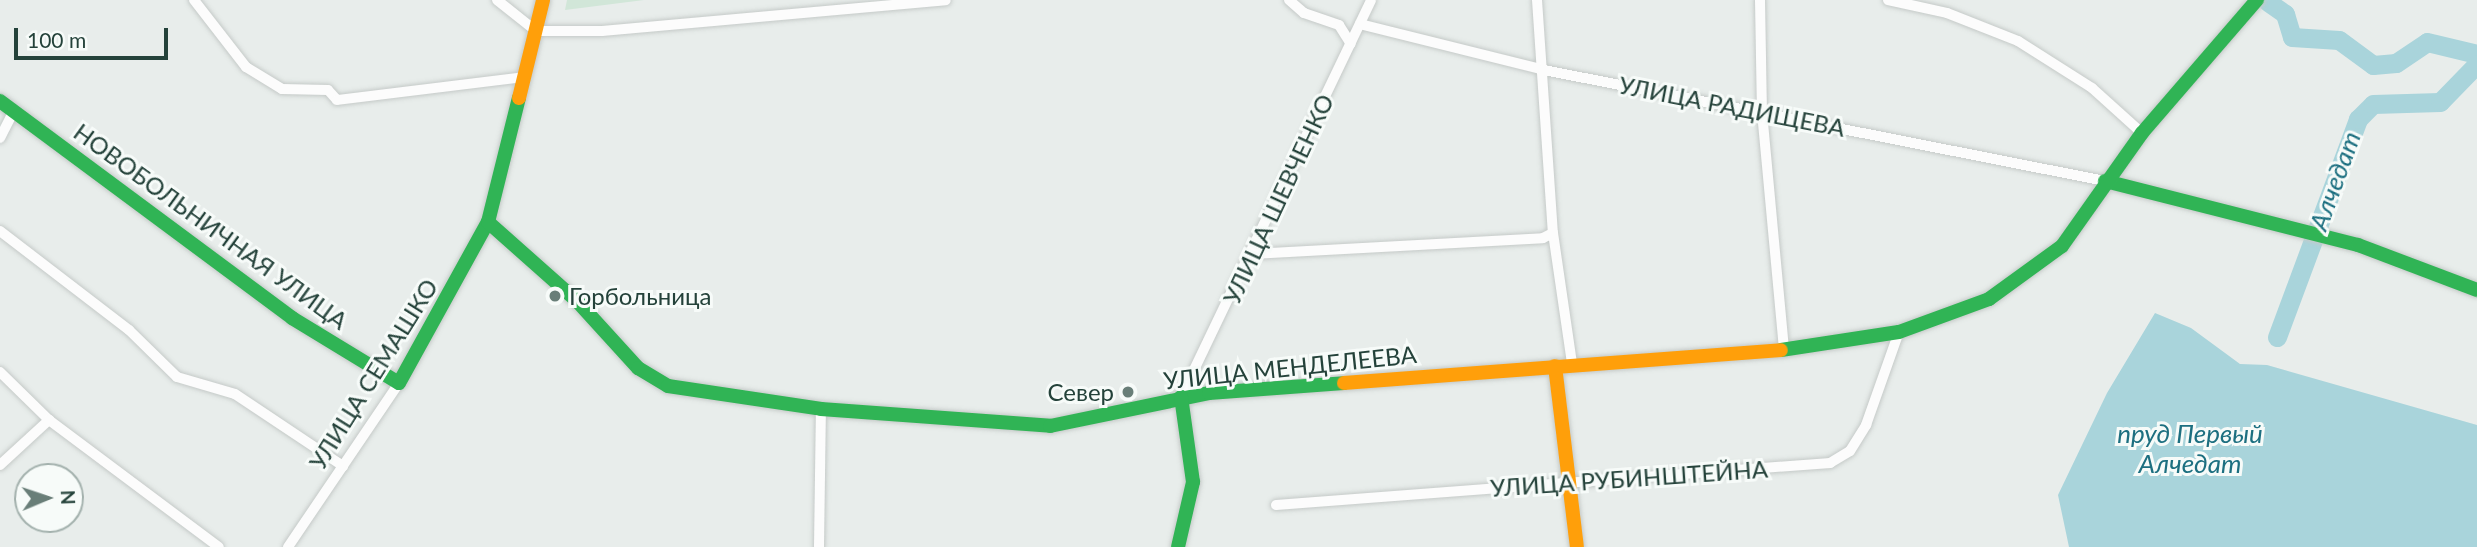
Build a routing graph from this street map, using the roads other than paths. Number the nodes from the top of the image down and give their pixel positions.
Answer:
1 (194, 0) edge
2 (497, 0) edge
3 (543, 0) edge
4 (946, 0) edge
5 (1289, 0) edge
6 (1371, 0) edge
7 (1537, 0) edge
8 (1759, 0) edge
9 (1888, 0) edge
10 (2257, 0) edge
11 (1360, 24) junction
12 (536, 31) junction
13 (1351, 44) junction
14 (1544, 70) junction
15 (525, 77) junction
16 (0, 101) edge
17 (14, 111) junction
18 (1762, 112) junction
19 (2142, 133) junction
20 (0, 138) edge
21 (2105, 181) junction
22 (488, 222) junction
23 (0, 231) edge
24 (1553, 233) junction
25 (1252, 254) junction
26 (2477, 290) edge
27 (1899, 332) junction
28 (1784, 349) junction
29 (1572, 364) junction
30 (1555, 366) junction
31 (0, 372) edge
32 (399, 383) junction
33 (1181, 397) junction
34 (821, 409) junction
35 (49, 420) junction
36 (0, 465) edge
37 (343, 466) junction
38 (1570, 482) junction
39 (1276, 505) dead end
40 (219, 547) edge
41 (288, 547) edge
42 (819, 547) edge
43 (1178, 547) edge
44 (1577, 547) edge

1 - 15 street
2 - 12 street
3 - 12 street, УЛИЦА СЕМАШКО
4 - 12 street
5 - 13 street
6 - 11 street, УЛИЦА ШЕВЧЕНКО
7 - 14 street
8 - 18 street
9 - 19 street
10 - 19 street, УЛИЦА МЕНДЕЛЕЕВА
11 - 13 street, УЛИЦА ШЕВЧЕНКО
11 - 14 street, УЛИЦА РАДИЩЕВА
12 - 15 street, УЛИЦА СЕМАШКО
13 - 25 street, УЛИЦА ШЕВЧЕНКО
14 - 18 street, УЛИЦА РАДИЩЕВА
14 - 24 street
15 - 22 street, УЛИЦА СЕМАШКО
16 - 17 street, НОВОБОЛЬНИЧНАЯ УЛИЦА
17 - 20 street
17 - 32 street, НОВОБОЛЬНИЧНАЯ УЛИЦА
18 - 21 street, УЛИЦА РАДИЩЕВА
18 - 28 street
19 - 21 street, УЛИЦА МЕНДЕЛЕЕВА
21 - 26 street
21 - 27 street, УЛИЦА МЕНДЕЛЕЕВА
22 - 32 street, УЛИЦА СЕМАШКО
22 - 34 street, УЛИЦА МЕНДЕЛЕЕВА
23 - 37 street
24 - 25 street
24 - 29 street
25 - 33 street, УЛИЦА ШЕВЧЕНКО
27 - 28 street, УЛИЦА МЕНДЕЛЕЕВА
27 - 38 street, УЛИЦА РУБИНШТЕЙНА
28 - 29 street, УЛИЦА МЕНДЕЛЕЕВА
29 - 30 street, УЛИЦА МЕНДЕЛЕЕВА
30 - 33 street, УЛИЦА МЕНДЕЛЕЕВА
30 - 38 street
31 - 35 street
32 - 37 street, УЛИЦА СЕМАШКО
33 - 34 street, УЛИЦА МЕНДЕЛЕЕВА
33 - 43 street
34 - 42 street
35 - 36 street
35 - 40 street
37 - 41 street, УЛИЦА СЕМАШКО
38 - 39 street, УЛИЦА РУБИНШТЕЙНА
38 - 44 street

